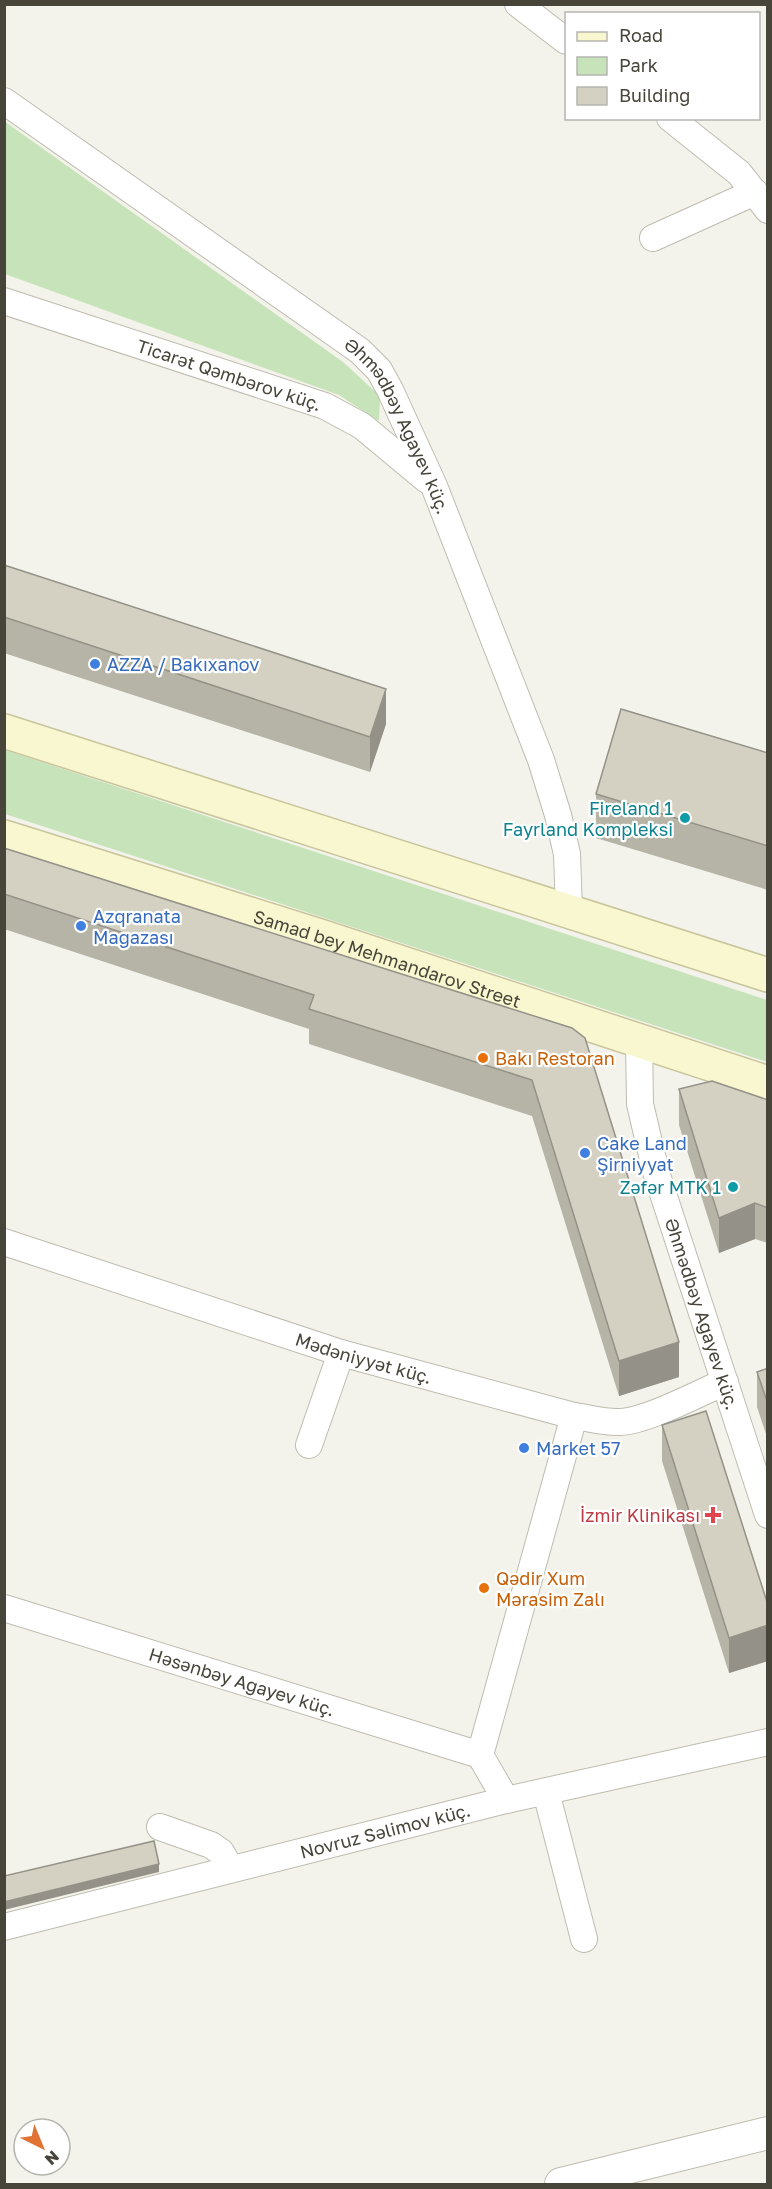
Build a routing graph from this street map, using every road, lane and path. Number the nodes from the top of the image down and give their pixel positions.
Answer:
1 (518, 4) edge
2 (565, 39) edge
3 (4, 101) edge
4 (673, 120) edge
5 (761, 201) edge
6 (653, 237) dead end
7 (4, 301) edge
8 (434, 486) junction
9 (4, 731) edge
10 (4, 837) edge
11 (569, 911) junction
12 (768, 975) edge
13 (639, 1041) junction
14 (768, 1083) edge
15 (4, 1242) edge
16 (341, 1353) junction
17 (725, 1382) junction
18 (574, 1416) junction
19 (309, 1445) dead end
20 (768, 1515) edge
21 (4, 1608) edge
22 (768, 1742) edge
23 (480, 1755) junction
24 (546, 1792) junction
25 (506, 1800) junction
26 (160, 1827) dead end
27 (231, 1869) junction
28 (4, 1927) edge
29 (584, 1939) dead end
30 (768, 2133) edge
31 (561, 2184) edge

1 - 2 street
3 - 8 street, Əhmədbəy Ağayev küç.
4 - 5 street
5 - 6 street
7 - 8 street, Ticarət Qəmbərov küç.
8 - 11 street, Əhmədbəy Ağayev küç.
9 - 11 main road
10 - 13 main road, Samad bey Mehmandarov Street
11 - 12 main road
13 - 14 main road, Samad bey Mehmandarov Street
13 - 17 street, Əhmədbəy Ağayev küç.
15 - 16 street, Mədəniyyət küç.
16 - 18 street, Mədəniyyət küç.
16 - 19 street
17 - 18 street, Mədəniyyət küç.
17 - 20 street, Əhmədbəy Ağayev küç.
18 - 23 street
21 - 23 street, Həsənbəy Ağayev küç.
22 - 24 street, Novruz Səlimov küç.
23 - 25 street
24 - 25 street, Novruz Səlimov küç.
24 - 29 street
25 - 27 street, Novruz Səlimov küç.
26 - 27 street
27 - 28 street, Novruz Səlimov küç.
30 - 31 street

